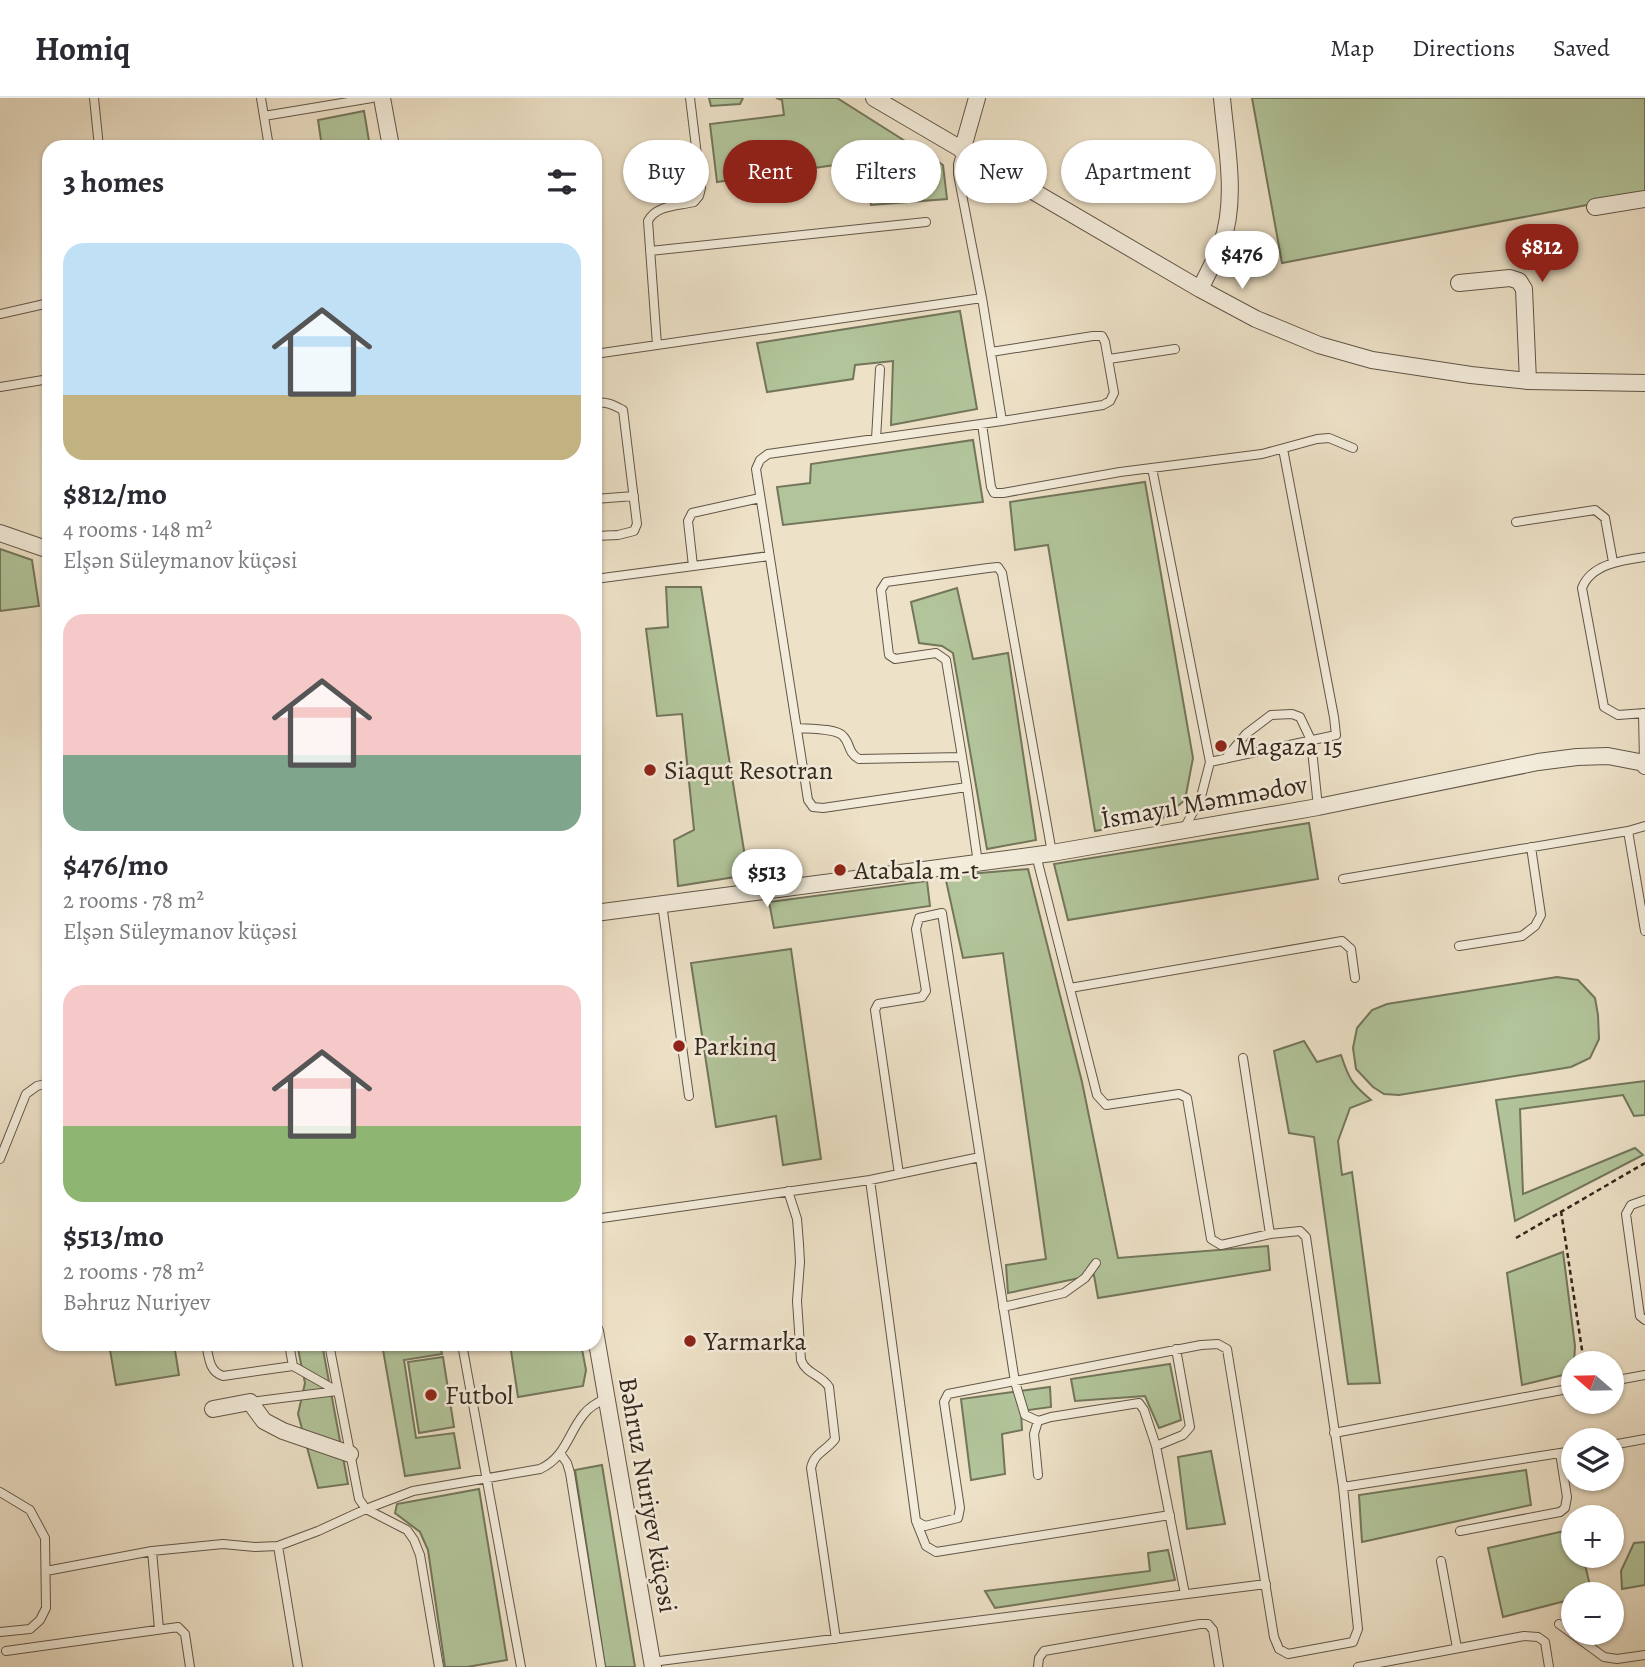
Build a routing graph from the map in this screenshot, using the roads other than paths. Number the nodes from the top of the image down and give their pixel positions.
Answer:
1 (94, 98) edge
2 (261, 98) edge
3 (372, 98) edge
4 (382, 98) edge
5 (690, 98) edge
6 (874, 98) edge
7 (977, 98) edge
8 (1222, 98) edge
9 (264, 116) junction
10 (98, 140) edge
11 (268, 140) edge
12 (390, 140) edge
13 (965, 140) edge
14 (955, 147) edge
15 (1645, 199) edge
16 (1047, 200) edge
17 (964, 203) edge
18 (1595, 207) dead end
19 (926, 222) dead end
20 (650, 251) junction
21 (1459, 283) dead end
22 (1200, 289) junction
23 (982, 298) junction
24 (42, 305) edge
25 (0, 314) edge
26 (657, 345) junction
27 (1175, 349) dead end
28 (991, 352) junction
29 (602, 353) edge
30 (1109, 359) junction
31 (880, 369) dead end
32 (42, 380) edge
33 (1528, 381) junction
34 (1645, 383) edge
35 (0, 387) edge
36 (602, 402) edge
37 (1002, 421) junction
38 (982, 424) junction
39 (876, 439) junction
40 (1353, 448) dead end
41 (1283, 449) junction
42 (1152, 468) junction
43 (634, 496) junction
44 (602, 498) edge
45 (760, 498) junction
46 (1516, 522) dead end
47 (0, 533) edge
48 (602, 536) edge
49 (42, 548) edge
50 (769, 556) junction
51 (1645, 557) edge
52 (1613, 562) junction
53 (693, 566) junction
54 (602, 578) edge
55 (1644, 713) edge
56 (797, 728) junction
57 (1311, 740) junction
58 (962, 757) junction
59 (1225, 759) junction
60 (1210, 762) junction
61 (1645, 764) edge
62 (967, 787) junction
63 (1318, 807) junction
64 (1645, 826) edge
65 (1183, 831) junction
66 (1628, 831) junction
67 (1531, 847) junction
68 (1044, 854) junction
69 (978, 863) junction
70 (1343, 879) dead end
71 (662, 904) junction
72 (602, 912) edge
73 (1645, 931) edge
74 (1458, 946) dead end
75 (1355, 978) dead end
76 (1070, 988) junction
77 (1243, 1058) dead end
78 (42, 1085) edge
79 (689, 1096) dead end
80 (980, 1157) junction
81 (0, 1159) edge
82 (899, 1174) junction
83 (870, 1180) junction
84 (788, 1191) junction
85 (1645, 1200) edge
86 (602, 1218) edge
87 (1270, 1234) junction
88 (1096, 1263) dead end
89 (1003, 1307) junction
90 (1645, 1320) edge
91 (1176, 1349) junction
92 (208, 1351) edge
93 (290, 1351) edge
94 (330, 1351) edge
95 (463, 1351) edge
96 (599, 1351) edge
97 (293, 1366) junction
98 (1645, 1374) edge
99 (1624, 1378) edge
100 (1015, 1382) junction
101 (1561, 1390) edge
102 (337, 1391) junction
103 (607, 1398) junction
104 (250, 1402) junction
105 (213, 1409) dead end
106 (1038, 1422) junction
107 (1335, 1433) junction
108 (1645, 1439) edge
109 (1624, 1443) edge
110 (1156, 1446) junction
111 (560, 1453) junction
112 (1560, 1453) joint
113 (350, 1454) junction
114 (1038, 1475) dead end
115 (486, 1478) junction
116 (1343, 1487) junction
117 (0, 1492) edge
118 (366, 1509) junction
119 (1170, 1515) junction
120 (916, 1521) junction
121 (1460, 1531) dead end
122 (278, 1546) junction
123 (152, 1551) junction
124 (1441, 1561) dead end
125 (46, 1571) junction
126 (1266, 1584) junction
127 (1185, 1594) junction
128 (1559, 1624) dead end
129 (159, 1629) junction
130 (0, 1632) edge
131 (836, 1639) junction
132 (1457, 1648) junction
133 (6, 1651) dead end
134 (1645, 1655) edge
135 (1394, 1663) edge
136 (652, 1665) edge
137 (190, 1667) edge
138 (298, 1667) edge
139 (439, 1667) edge
140 (521, 1667) edge
141 (601, 1667) edge
142 (1038, 1667) edge
143 (1219, 1667) edge
144 (1358, 1667) edge
145 (1549, 1667) edge

1 - 10 lane
2 - 9 lane
3 - 9 lane
4 - 12 street
5 - 20 lane
6 - 14 street
7 - 13 street
8 - 22 street
9 - 11 lane
15 - 18 street
16 - 22 street
17 - 23 lane
19 - 20 lane
20 - 26 lane
21 - 33 street
22 - 33 street
23 - 26 lane
23 - 28 lane
24 - 25 lane
26 - 29 lane
27 - 30 lane
28 - 30 lane
28 - 37 lane
30 - 37 lane
31 - 39 lane
32 - 35 lane
33 - 34 street
36 - 43 lane
37 - 38 lane
38 - 39 lane
38 - 42 lane
39 - 45 lane
40 - 41 lane
41 - 42 lane
41 - 57 lane
42 - 60 lane
43 - 44 lane
43 - 48 lane
45 - 50 lane
45 - 53 lane
46 - 52 lane
47 - 49 street
50 - 53 lane
50 - 56 lane
51 - 52 lane
52 - 55 lane
53 - 54 lane
55 - 61 lane
56 - 58 lane
56 - 62 lane
57 - 59 lane
57 - 59 lane
57 - 63 lane
58 - 62 lane
58 - 68 lane
59 - 60 lane
60 - 65 lane
61 - 63 street, İsmayıl Məmmədov
62 - 69 lane
63 - 65 street, İsmayıl Məmmədov
64 - 66 lane
65 - 68 street, İsmayıl Məmmədov
66 - 67 lane
66 - 73 lane
67 - 70 lane
67 - 74 lane
68 - 69 street, İsmayıl Məmmədov
68 - 76 lane
69 - 71 street, İsmayıl Məmmədov
71 - 72 street, İsmayıl Məmmədov
71 - 79 lane
75 - 76 lane
76 - 87 lane
77 - 87 lane
78 - 81 lane
80 - 82 lane
80 - 82 lane
80 - 89 lane
82 - 83 lane
83 - 84 lane
83 - 120 lane
84 - 86 lane
84 - 131 lane
85 - 90 lane
87 - 107 lane
88 - 89 lane
89 - 100 lane
91 - 100 lane
91 - 110 lane
91 - 126 lane
92 - 97 lane
93 - 97 lane
94 - 102 lane
95 - 115 lane
96 - 103 street, Bəhruz Nuriyev küçəsi
97 - 102 lane
98 - 99 lane
100 - 106 lane
100 - 120 lane
101 - 107 lane
102 - 104 lane
102 - 113 lane
103 - 111 lane
103 - 136 street, Bəhruz Nuriyev küçəsi
104 - 105 street
104 - 113 street
106 - 110 lane
106 - 114 lane
107 - 116 lane
108 - 109 lane
110 - 119 lane
111 - 115 lane
111 - 141 lane
112 - 116 lane
112 - 121 lane
113 - 118 lane
115 - 118 lane
115 - 140 lane
116 - 126 lane
117 - 125 lane
118 - 122 lane
118 - 139 lane
119 - 120 lane
119 - 127 lane
122 - 123 lane
122 - 138 lane
123 - 125 lane
123 - 129 lane
124 - 132 lane
125 - 130 lane
126 - 127 lane
127 - 131 lane
128 - 134 lane
129 - 133 lane
129 - 137 lane
131 - 136 lane
132 - 135 lane
132 - 145 lane
135 - 144 lane
142 - 143 lane

